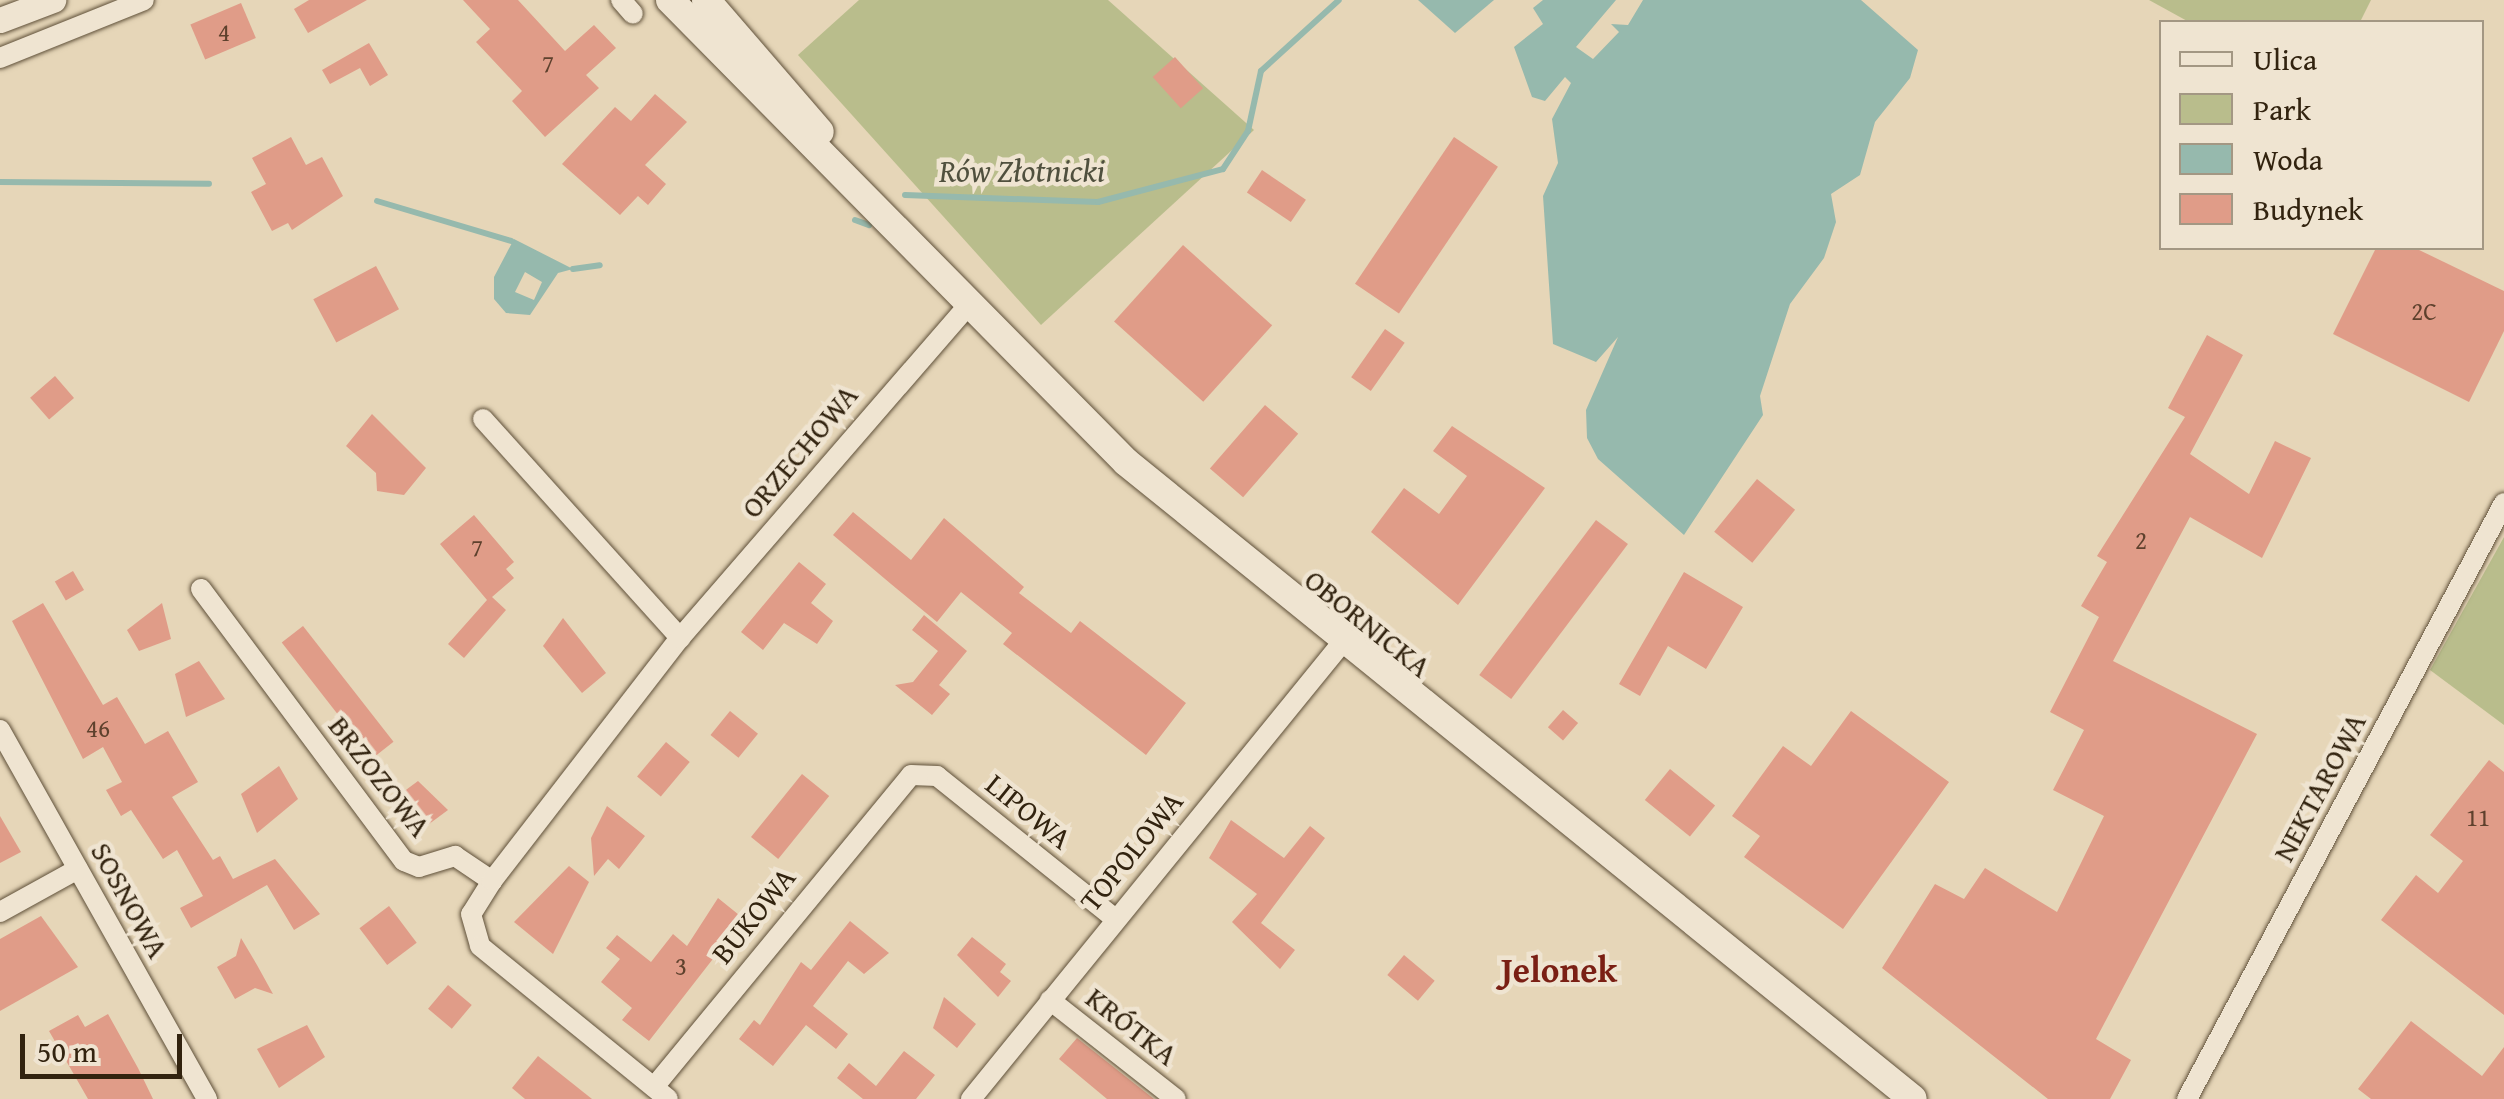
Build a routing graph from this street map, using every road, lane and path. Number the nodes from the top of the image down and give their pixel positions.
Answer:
1 (53, 0) edge
2 (144, 0) edge
3 (670, 0) edge
4 (706, 0) edge
5 (121, 4) edge
6 (0, 20) edge
7 (0, 58) edge
8 (869, 197) junction
9 (968, 304) junction
10 (483, 419) dead end
11 (2504, 503) edge
12 (200, 589) dead end
13 (680, 638) junction
14 (1341, 644) junction
15 (0, 730) edge
16 (900, 783) joint
17 (78, 869) junction
18 (492, 881) junction
19 (0, 912) edge
20 (1114, 918) junction
21 (1050, 1000) junction
22 (1858, 1063) junction
23 (661, 1093) edge
24 (208, 1099) edge
25 (971, 1099) edge
26 (1176, 1099) edge
27 (1892, 1099) edge
28 (1914, 1099) edge
29 (2187, 1099) edge

1 - 6 street
2 - 5 street
3 - 8 main road, OBORNICKA
4 - 8 main road, OBORNICKA
5 - 7 street
8 - 9 main road, OBORNICKA
9 - 13 street, ORZECHOWA
9 - 14 main road, OBORNICKA
10 - 13 street
11 - 29 street, NEKTAROWA
12 - 18 street, BRZOZOWA
13 - 18 street, ORZECHOWA
14 - 20 street, TOPOLOWA
14 - 22 main road, OBORNICKA
15 - 17 street, SOSNOWA
16 - 20 street, LIPOWA
16 - 23 street, BUKOWA
17 - 19 street
17 - 24 street, SOSNOWA
18 - 23 street
20 - 21 street, TOPOLOWA
21 - 25 street, TOPOLOWA
21 - 26 street, KRÓTKA
22 - 27 main road, OBORNICKA
22 - 28 main road, OBORNICKA

